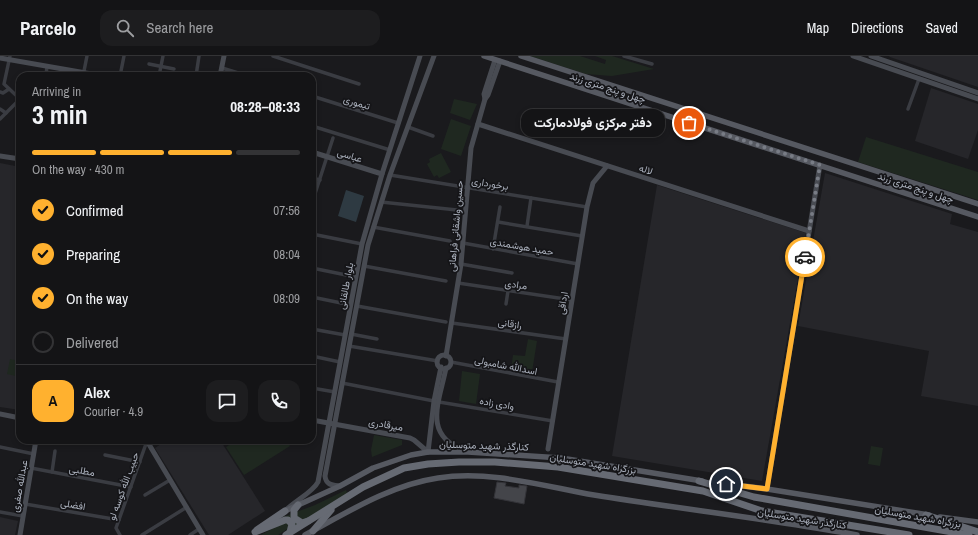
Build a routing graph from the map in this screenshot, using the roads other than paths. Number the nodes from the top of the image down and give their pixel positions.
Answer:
1 (87, 56) edge
2 (124, 56) edge
3 (163, 56) edge
4 (199, 56) edge
5 (224, 56) edge
6 (273, 56) edge
7 (420, 56) edge
8 (484, 56) edge
9 (521, 56) edge
10 (624, 56) edge
11 (853, 56) edge
12 (432, 57) edge
13 (872, 57) edge
14 (0, 58) edge
15 (9, 58) edge
16 (498, 58) edge
17 (536, 61) junction
18 (149, 64) dead end
19 (652, 64) dead end
20 (47, 66) junction
21 (161, 66) junction
22 (222, 68) junction
23 (174, 69) dead end
24 (529, 70) junction
25 (46, 72) edge
26 (74, 72) edge
27 (83, 72) edge
28 (121, 72) edge
29 (160, 72) edge
30 (197, 72) edge
31 (221, 72) edge
32 (235, 72) edge
33 (0, 76) edge
34 (5, 77) junction
35 (919, 79) junction
36 (359, 84) dead end
37 (9, 89) junction
38 (0, 92) edge
39 (978, 93) edge
40 (16, 95) edge
41 (316, 97) edge
42 (978, 99) edge
43 (16, 103) edge
44 (0, 109) edge
45 (908, 109) dead end
46 (6, 113) junction
47 (0, 119) edge
48 (398, 123) junction
49 (478, 124) junction
50 (316, 127) edge
51 (408, 127) junction
52 (433, 136) dead end
53 (333, 138) dead end
54 (390, 150) junction
55 (316, 153) edge
56 (0, 156) edge
57 (327, 157) junction
58 (16, 158) edge
59 (820, 165) junction
60 (607, 166) junction
61 (382, 174) junction
62 (390, 176) junction
63 (316, 179) edge
64 (320, 180) junction
65 (468, 188) junction
66 (316, 189) edge
67 (531, 198) junction
68 (381, 202) junction
69 (978, 204) edge
70 (500, 207) dead end
71 (587, 207) junction
72 (457, 210) dead end
73 (978, 217) edge
74 (498, 222) junction
75 (526, 226) junction
76 (373, 227) junction
77 (809, 231) junction
78 (316, 235) edge
79 (582, 236) junction
80 (450, 241) dead end
81 (463, 243) junction
82 (365, 244) junction
83 (493, 249) junction
84 (461, 264) junction
85 (578, 264) junction
86 (364, 266) junction
87 (316, 269) edge
88 (512, 272) dead end
89 (356, 277) junction
90 (446, 281) dead end
91 (458, 283) junction
92 (508, 291) junction
93 (316, 298) edge
94 (572, 300) junction
95 (506, 304) dead end
96 (351, 305) junction
97 (357, 306) junction
98 (446, 322) dead end
99 (452, 323) junction
100 (316, 330) edge
101 (351, 334) junction
102 (345, 336) junction
103 (377, 339) dead end
104 (566, 339) junction
105 (349, 346) junction
106 (446, 356) junction
107 (316, 357) edge
108 (438, 361) junction
109 (340, 362) junction
110 (451, 362) junction
111 (444, 368) junction
112 (558, 382) junction
113 (342, 383) junction
114 (316, 389) edge
115 (335, 392) junction
116 (437, 401) junction
117 (0, 414) edge
118 (16, 417) edge
119 (316, 421) edge
120 (552, 421) junction
121 (332, 424) junction
122 (35, 444) edge
123 (144, 444) edge
124 (148, 444) edge
125 (0, 447) edge
126 (548, 449) dead end
127 (55, 451) dead end
128 (428, 452) junction
129 (468, 452) junction
130 (34, 454) junction
131 (105, 455) dead end
132 (140, 462) junction
133 (31, 468) junction
134 (52, 472) junction
135 (170, 480) junction
136 (699, 481) junction
137 (340, 486) junction
138 (131, 487) junction
139 (767, 489) junction
140 (145, 495) dead end
141 (341, 501) junction
142 (25, 504) junction
143 (298, 505) junction
144 (187, 507) junction
145 (285, 511) junction
146 (0, 512) edge
147 (768, 512) junction
148 (926, 515) junction
149 (23, 516) junction
150 (119, 520) junction
151 (309, 521) junction
152 (978, 522) edge
153 (803, 525) junction
154 (200, 529) junction
155 (313, 531) junction
156 (978, 532) edge
157 (252, 534) edge
158 (288, 534) edge
159 (20, 535) edge
160 (120, 535) edge
161 (142, 535) edge
162 (190, 535) edge
163 (203, 535) edge
164 (305, 535) edge
165 (857, 535) edge
166 (909, 535) edge
167 (969, 535) edge

1 - 27 street
2 - 28 street
3 - 21 street
4 - 30 street
5 - 22 street
6 - 36 street
7 - 48 street, بلوار طالقانی
8 - 16 main road, چهل و پنج متری زرند
9 - 17 main road, چهل و پنج متری زرند
10 - 19 street
11 - 13 street
12 - 51 street, بلوار طالقانی
13 - 35 street
13 - 39 street
14 - 15 street
15 - 20 street
15 - 34 street
16 - 24 main road, چهل و پنج متری زرند
16 - 49 street, حسین واشقانی فراهانی
17 - 24 main road
17 - 69 main road, چهل و پنج متری زرند
18 - 21 street
20 - 25 street
20 - 26 street
21 - 23 street
21 - 29 street
22 - 31 street
22 - 32 street
24 - 59 main road, چهل و پنج متری زرند
33 - 34 street
34 - 37 street
35 - 42 street
35 - 45 street
37 - 38 street
37 - 40 street
41 - 48 street, تیموری
43 - 46 street
44 - 46 street
46 - 47 street
48 - 54 street, بلوار طالقانی
49 - 60 street, لاله
49 - 65 street, حسین واشقانی فراهانی
50 - 54 street
51 - 52 street
51 - 62 street, بلوار طالقانی
53 - 57 street
54 - 61 street, بلوار طالقانی
55 - 57 street, عباسی
56 - 58 street
57 - 61 street, عباسی
57 - 64 street
59 - 73 main road, چهل و پنج متری زرند
59 - 77 street
60 - 71 street, ارداقی
60 - 77 street, لاله
61 - 82 street, بلوار طالقانی
62 - 65 street, برخورداری
62 - 68 street, بلوار طالقانی
63 - 64 street
64 - 66 street
65 - 67 street, برخورداری
65 - 81 street, حسین واشقانی فراهانی
67 - 71 street, برخورداری
67 - 75 street
68 - 72 street
68 - 76 street, بلوار طالقانی
70 - 74 street
71 - 79 street, ارداقی
74 - 75 street
74 - 83 street
75 - 79 street
76 - 80 street
76 - 82 street, بلوار طالقانی
77 - 139 street
78 - 82 street
79 - 85 street, ارداقی
81 - 83 street, حمید هوشمندی
81 - 84 street, حسین واشقانی فراهانی
82 - 86 street, بلوار طالقانی
82 - 89 street, بلوار طالقانی
83 - 85 street, حمید هوشمندی
84 - 88 street
84 - 91 street, حسین واشقانی فراهانی
85 - 94 street, ارداقی
86 - 90 street
86 - 97 street, بلوار طالقانی
87 - 89 street
89 - 96 street, بلوار طالقانی
91 - 92 street, مرادی
91 - 99 street, حسین واشقانی فراهانی
92 - 94 street, مرادی
92 - 95 street
93 - 96 street
94 - 104 street, ارداقی
96 - 102 street, بلوار طالقانی
97 - 98 street
97 - 101 street, بلوار طالقانی
99 - 104 street, رازقانی
99 - 106 street, حسین واشقانی فراهانی
100 - 102 street
101 - 103 street
101 - 105 street, بلوار طالقانی
102 - 109 street, بلوار طالقانی
104 - 112 street, ارداقی
105 - 108 street
105 - 113 street, بلوار طالقانی
106 - 108 street
106 - 110 street
107 - 109 street
108 - 111 street
109 - 115 street, بلوار طالقانی
110 - 111 street
110 - 112 street, اسدالله شامبولی
111 - 116 street
112 - 120 street, ارداقی
113 - 116 street, وادی زاده
113 - 121 street, بلوار طالقانی
114 - 115 street
115 - 121 street, بلوار طالقانی
116 - 120 street, وادی زاده
116 - 128 street
116 - 129 street
117 - 118 street
119 - 121 street, میرقادری
120 - 126 street, ارداقی
121 - 128 street, میرقادری
121 - 137 street, بلوار طالقانی
121 - 145 street, بلوار طالقانی
122 - 130 street, عبدالله صفری
123 - 132 street, حبیب الله کوسه لو
124 - 135 street
125 - 130 street
127 - 134 street
128 - 129 main road, کنارگذر شهید متوسلیان
128 - 137 main road, کنارگذر شهید متوسلیان
129 - 136 main road, کنارگذر شهید متوسلیان
130 - 133 street, عبدالله صفری
131 - 132 street
132 - 138 street, حبیب الله کوسه لو
133 - 134 street, مطلبی
133 - 142 street, عبدالله صفری
134 - 138 street, مطلبی
135 - 140 street
135 - 144 street
136 - 139 main road, کنارگذر شهید متوسلیان
136 - 167 highway, بزرگراه شهید متوسلیان
137 - 143 main road, کنارگذر شهید متوسلیان
138 - 150 street, حبیب الله کوسه لو
139 - 148 main road, کنارگذر شهید متوسلیان
141 - 147 highway, بزرگراه شهید متوسلیان
141 - 151 highway, بزرگراه شهید متوسلیان
141 - 155 highway
142 - 149 street, عبدالله صفری
142 - 150 street, افضلی
143 - 145 main road, کنارگذر شهید متوسلیان
143 - 151 highway
144 - 154 street
144 - 161 street
145 - 157 highway
146 - 149 street
147 - 153 main road
147 - 166 highway, بزرگراه شهید متوسلیان
148 - 152 main road, کنارگذر شهید متوسلیان
148 - 156 highway
149 - 159 street, عبدالله صفری
150 - 160 street, حبیب الله کوسه لو
151 - 158 highway, بزرگراه شهید متوسلیان
153 - 155 main road, کنارگذر شهید متوسلیان
153 - 165 main road, کنارگذر شهید متوسلیان
154 - 162 street
154 - 163 street
155 - 164 main road, کنارگذر شهید متوسلیان
157 - 158 highway

